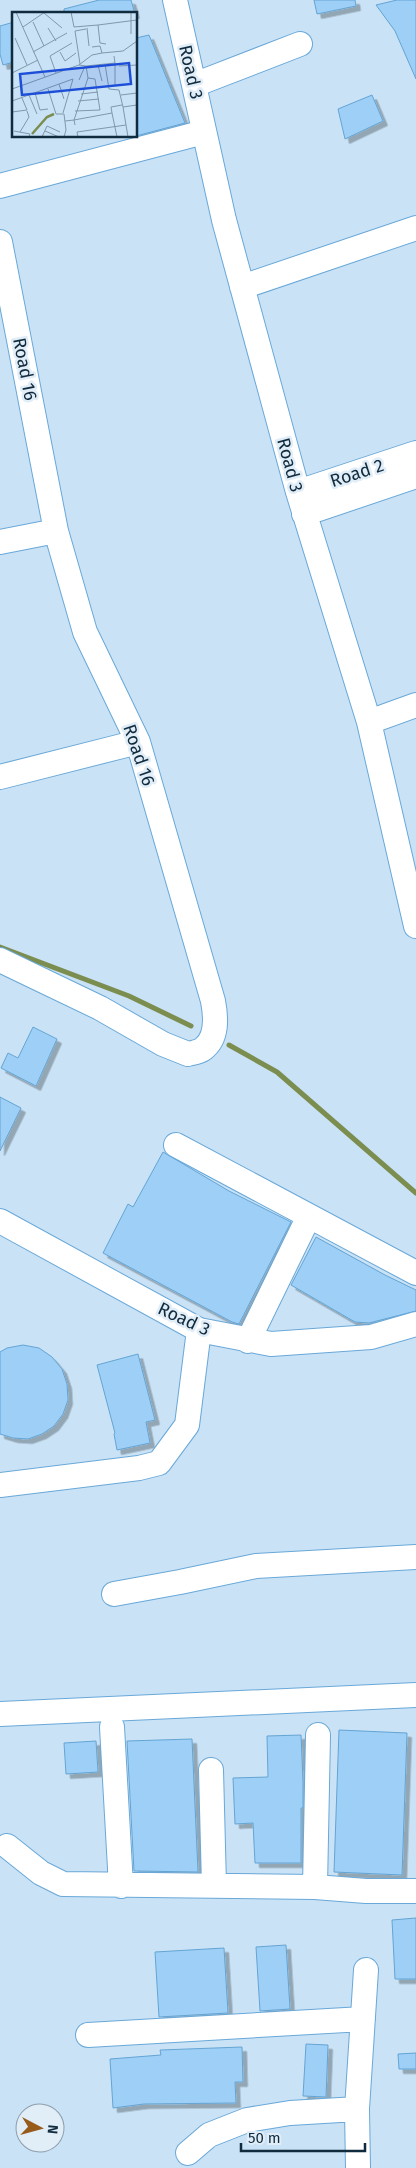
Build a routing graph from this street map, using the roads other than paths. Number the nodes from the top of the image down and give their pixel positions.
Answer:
1 (175, 0) edge
2 (300, 44) dead end
3 (194, 85) junction
4 (204, 132) junction
5 (0, 186) edge
6 (416, 228) edge
7 (0, 242) edge
8 (2, 267) edge
9 (242, 287) junction
10 (416, 453) edge
11 (416, 476) edge
12 (301, 503) junction
13 (56, 531) junction
14 (0, 542) edge
15 (416, 706) edge
16 (369, 722) junction
17 (138, 742) junction
18 (0, 776) edge
19 (416, 926) edge
20 (0, 960) edge
21 (176, 1145) dead end
22 (309, 1216) junction
23 (0, 1221) edge
24 (416, 1272) edge
25 (416, 1324) edge
26 (199, 1330) junction
27 (248, 1341) junction
28 (0, 1485) edge
29 (416, 1557) edge
30 (114, 1594) dead end
31 (416, 1695) edge
32 (0, 1714) edge
33 (112, 1727) dead end
34 (318, 1735) dead end
35 (211, 1770) dead end
36 (7, 1846) dead end
37 (214, 1885) junction
38 (121, 1886) junction
39 (315, 1887) junction
40 (416, 1890) edge
41 (366, 1970) dead end
42 (363, 2019) junction
43 (88, 2036) dead end
44 (357, 2109) junction
45 (188, 2154) dead end
46 (358, 2168) edge

1 - 3 street, Road 3
2 - 3 street
3 - 4 street, Road 3
4 - 5 street
4 - 9 street, Road 3
6 - 9 street
7 - 8 street, Road 16
8 - 13 street, Road 16
9 - 12 street, Road 3
10 - 12 street, Road 2
11 - 12 street, Road 2
12 - 16 street, Road 3
13 - 14 street
13 - 17 street, Road 16
15 - 16 street
16 - 19 street, Road 3
17 - 18 street
17 - 20 street, Road 16
21 - 22 street
22 - 24 street
22 - 27 street
23 - 26 street, Road 3
25 - 27 street, Road 3
26 - 27 street, Road 3
26 - 28 street
29 - 30 street
31 - 32 street
33 - 38 street
34 - 39 street
35 - 37 street
36 - 38 street
37 - 38 street
37 - 39 street
39 - 40 street
41 - 42 street
42 - 43 street
42 - 44 street
44 - 45 street
44 - 46 street

